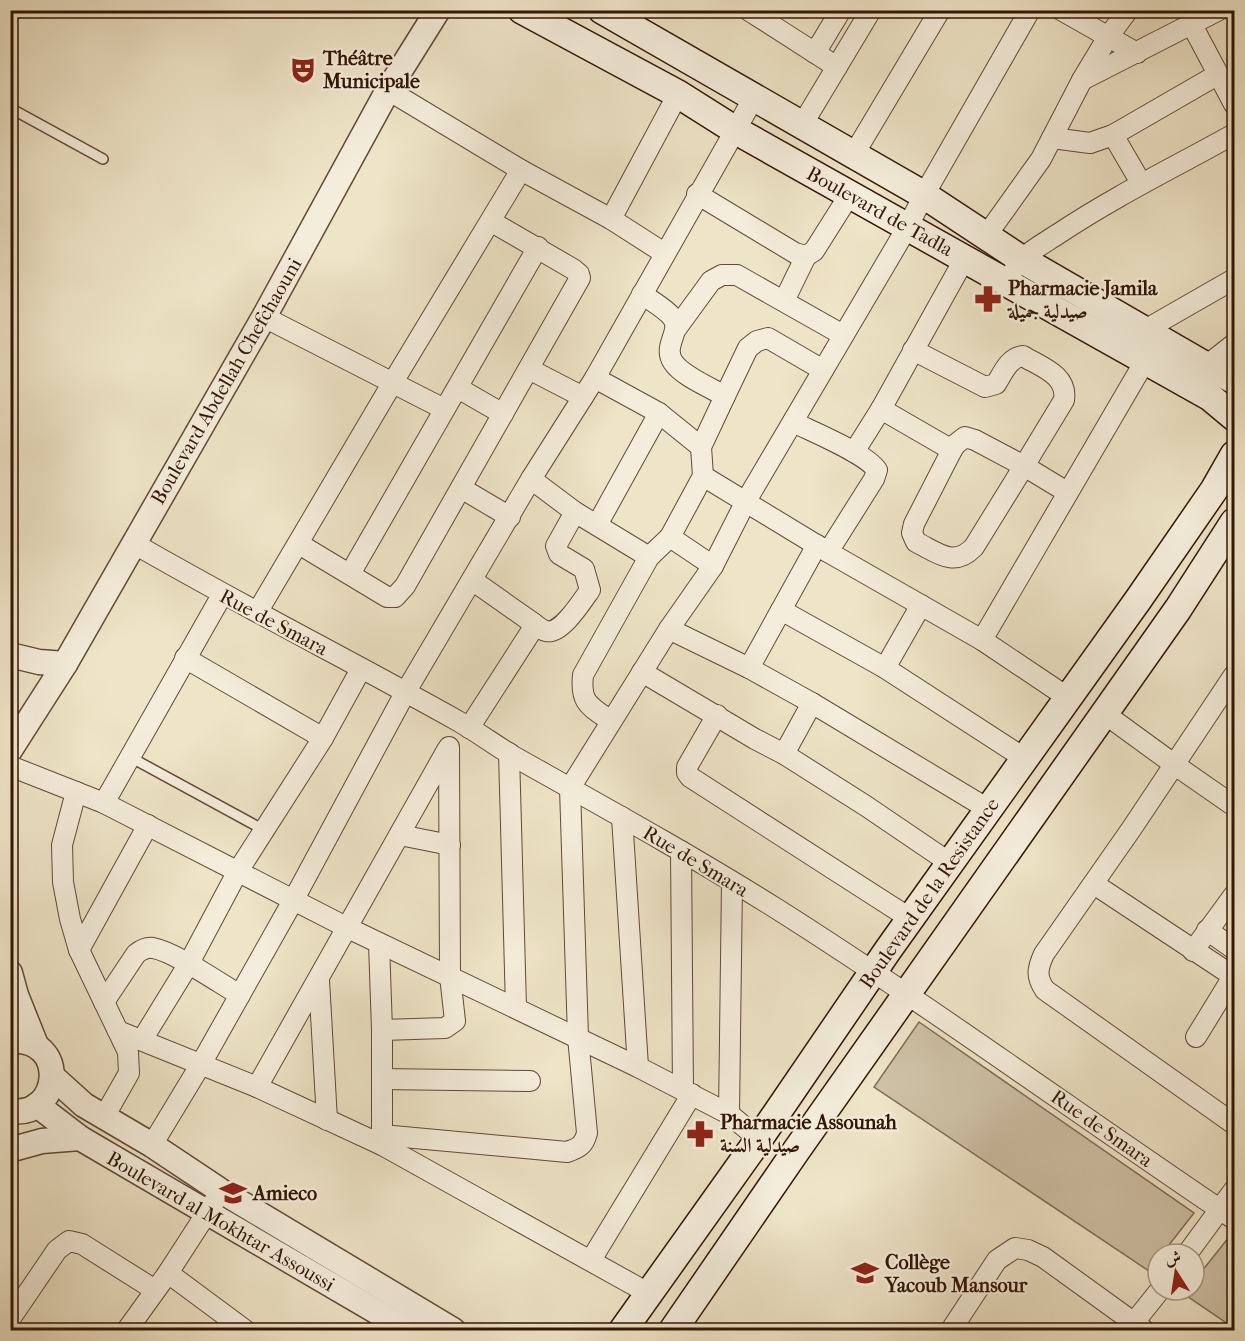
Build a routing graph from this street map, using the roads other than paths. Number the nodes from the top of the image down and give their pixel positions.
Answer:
1 (438, 10) edge
2 (522, 10) edge
3 (602, 10) edge
4 (748, 10) edge
5 (841, 10) edge
6 (871, 10) edge
7 (940, 10) edge
8 (1030, 10) edge
9 (1061, 10) edge
10 (1128, 10) edge
11 (1219, 10) edge
12 (1192, 25) junction
13 (1108, 37) junction
14 (815, 53) junction
15 (1137, 53) junction
16 (837, 67) junction
17 (1217, 75) junction
18 (1082, 80) junction
19 (388, 90) junction
20 (678, 94) junction
21 (753, 99) junction
22 (1234, 104) edge
23 (10, 108) edge
24 (802, 125) junction
25 (735, 130) junction
26 (1234, 134) edge
27 (1113, 135) junction
28 (1052, 138) junction
29 (854, 154) junction
30 (103, 159) dead end
31 (522, 170) junction
32 (1141, 183) junction
33 (697, 194) junction
34 (850, 194) junction
35 (924, 195) junction
36 (611, 219) junction
37 (492, 222) junction
38 (908, 226) junction
39 (986, 236) junction
40 (538, 247) junction
41 (664, 253) junction
42 (806, 256) junction
43 (965, 258) junction
44 (1021, 259) junction
45 (1234, 279) edge
46 (1005, 282) junction
47 (642, 294) junction
48 (784, 301) junction
49 (264, 317) junction
50 (676, 329) junction
51 (1145, 330) junction
52 (843, 334) junction
53 (1234, 344) edge
54 (913, 350) junction
55 (1145, 361) junction
56 (1206, 366) junction
57 (529, 369) junction
58 (823, 370) junction
59 (595, 378) junction
60 (1234, 380) edge
61 (393, 382) junction
62 (458, 388) junction
63 (725, 396) junction
64 (584, 397) junction
65 (444, 409) junction
66 (881, 409) junction
67 (659, 413) junction
68 (503, 414) junction
69 (1234, 417) edge
70 (793, 422) junction
71 (701, 447) junction
72 (952, 450) junction
73 (854, 453) junction
74 (1234, 455) edge
75 (1024, 466) junction
76 (703, 476) junction
77 (531, 478) junction
78 (461, 488) junction
79 (1067, 492) junction
80 (746, 501) junction
81 (575, 512) junction
82 (510, 517) junction
83 (1234, 522) edge
84 (597, 525) junction
85 (670, 537) junction
86 (134, 543) junction
87 (299, 544) junction
88 (822, 548) junction
89 (649, 557) junction
90 (713, 566) junction
91 (350, 574) junction
92 (472, 580) junction
93 (222, 594) junction
94 (921, 605) junction
95 (782, 610) junction
96 (258, 611) junction
97 (533, 623) junction
98 (669, 629) junction
99 (982, 640) junction
100 (10, 655) edge
101 (185, 658) junction
102 (65, 663) junction
103 (749, 668) junction
104 (885, 668) junction
105 (361, 669) junction
106 (642, 672) junction
107 (1234, 675) edge
108 (405, 693) junction
109 (1067, 697) junction
110 (812, 703) junction
111 (1105, 714) junction
112 (717, 716) junction
113 (611, 721) junction
114 (465, 725) junction
115 (323, 738) junction
116 (449, 747) junction
117 (10, 750) edge
118 (509, 753) junction
119 (784, 754) junction
120 (130, 757) junction
121 (1024, 758) junction
122 (1175, 765) junction
123 (10, 766) edge
124 (570, 788) junction
125 (76, 792) junction
126 (104, 803) junction
127 (1234, 806) edge
128 (988, 809) junction
129 (622, 817) junction
130 (148, 825) junction
131 (264, 830) junction
132 (400, 835) junction
133 (450, 845) junction
134 (681, 851) junction
135 (950, 863) junction
136 (238, 871) junction
137 (732, 882) junction
138 (1094, 884) junction
139 (1234, 896) edge
140 (294, 899) junction
141 (911, 919) junction
142 (348, 928) junction
143 (1208, 930) junction
144 (379, 943) junction
145 (1234, 949) edge
146 (79, 950) junction
147 (1193, 951) junction
148 (188, 965) junction
149 (873, 972) junction
150 (10, 973) edge
151 (1234, 975) edge
152 (450, 976) junction
153 (319, 980) junction
154 (907, 994) junction
155 (240, 995) junction
156 (104, 1002) junction
157 (516, 1007) junction
158 (382, 1030) junction
159 (118, 1031) junction
160 (578, 1037) junction
161 (1196, 1037) dead end
162 (142, 1040) junction
163 (10, 1041) edge
164 (36, 1046) junction
165 (201, 1064) junction
166 (638, 1067) junction
167 (53, 1077) junction
168 (382, 1079) junction
169 (530, 1081) dead end
170 (257, 1087) junction
171 (688, 1092) junction
172 (25, 1109) edge
173 (729, 1114) junction
174 (104, 1116) junction
175 (327, 1120) junction
176 (1234, 1124) edge
177 (80, 1138) junction
178 (759, 1138) junction
179 (382, 1140) junction
180 (152, 1145) junction
181 (12, 1152) edge
182 (1234, 1190) edge
183 (221, 1191) junction
184 (207, 1214) junction
185 (1227, 1214) edge
186 (1199, 1242) edge
187 (591, 1260) junction
188 (168, 1274) junction
189 (155, 1290) junction
190 (648, 1293) junction
191 (1152, 1302) edge
192 (10, 1319) edge
193 (1136, 1328) edge
194 (127, 1330) edge
195 (246, 1330) edge
196 (408, 1330) edge
197 (453, 1330) edge
198 (623, 1330) edge
199 (673, 1330) edge
200 (951, 1330) edge

1 - 19 street, Boulevard Abdellah Chefchaouni
2 - 20 main road, Boulevard de Tadla
3 - 21 main road, Boulevard de Tadla
4 - 14 street
5 - 14 street
6 - 16 street
7 - 29 street
8 - 35 street
9 - 13 street
10 - 13 street
11 - 12 street
12 - 15 street
12 - 17 street
13 - 15 street
13 - 18 street
14 - 16 street
15 - 18 street
16 - 24 street
17 - 22 street
17 - 27 street
18 - 28 street
19 - 31 street
19 - 49 street, Boulevard Abdellah Chefchaouni
20 - 25 main road, Boulevard de Tadla
20 - 36 street
21 - 24 main road, Boulevard de Tadla
21 - 25 street
23 - 30 lane
24 - 29 main road, Boulevard de Tadla
25 - 33 street
25 - 34 main road, Boulevard de Tadla
26 - 32 street
27 - 28 street
27 - 32 street
28 - 39 street
29 - 35 main road, Boulevard de Tadla
31 - 36 street
31 - 37 street
32 - 44 street
33 - 41 street
33 - 42 street
34 - 38 main road, Boulevard de Tadla
34 - 42 street
35 - 38 street
35 - 39 main road, Boulevard de Tadla
36 - 41 street
37 - 40 street
37 - 61 street
38 - 43 main road, Boulevard de Tadla
38 - 52 street
39 - 44 main road, Boulevard de Tadla
40 - 57 street
40 - 62 street
41 - 47 street
42 - 48 street
43 - 46 main road, Boulevard de Tadla
43 - 54 street
44 - 46 street
44 - 51 main road, Boulevard de Tadla
45 - 51 street
46 - 55 main road, Boulevard de Tadla
47 - 50 street
47 - 59 street
48 - 50 street
48 - 52 street
49 - 61 street
49 - 86 street, Boulevard Abdellah Chefchaouni
50 - 63 street
51 - 56 main road, Boulevard de Tadla
52 - 58 street
53 - 56 street
54 - 66 street
54 - 75 street
55 - 69 main road, Boulevard de Tadla
55 - 79 street
56 - 60 main road, Boulevard de Tadla
57 - 64 street
57 - 68 street
58 - 63 street
58 - 70 street
59 - 64 street
59 - 67 street
61 - 65 street
61 - 87 street
62 - 65 street
62 - 68 street
63 - 71 street
64 - 77 street
65 - 91 street
66 - 72 street
66 - 73 street
67 - 71 street
67 - 84 street
68 - 78 street
70 - 73 street
70 - 80 street
71 - 76 street
72 - 75 street
72 - 75 street
73 - 88 street
74 - 109 main road, Boulevard de la Resistance
75 - 79 street
76 - 80 street
76 - 85 street
77 - 81 street
77 - 82 street
78 - 82 street
78 - 91 street
79 - 99 street
80 - 88 street
80 - 90 street
81 - 84 street
81 - 97 street
82 - 92 street
83 - 111 main road, Boulevard de la Resistance
84 - 89 street
85 - 89 street
85 - 90 street
86 - 93 street, Rue de Smara
86 - 102 street, Boulevard Abdellah Chefchaouni
87 - 91 street
87 - 96 street
88 - 94 street
88 - 95 street
89 - 113 street
90 - 98 street
92 - 97 street
92 - 108 street
93 - 96 street, Rue de Smara
93 - 101 street
94 - 99 street
94 - 104 street
95 - 103 street
95 - 104 street
96 - 105 street, Rue de Smara
97 - 114 street
98 - 103 street
98 - 106 street
99 - 109 street
100 - 102 street
101 - 115 street
101 - 120 street
102 - 117 street, Boulevard Abdellah Chefchaouni
103 - 110 street
104 - 121 street
105 - 108 street, Rue de Smara
105 - 115 street
106 - 112 street
106 - 113 street
107 - 122 street
108 - 114 street, Rue de Smara
108 - 140 street
109 - 121 main road, Boulevard de la Resistance
110 - 119 street
110 - 128 street
111 - 122 street
111 - 154 main road, Boulevard de la Resistance
112 - 119 street
112 - 141 street
113 - 124 street
114 - 116 street
114 - 118 street, Rue de Smara
115 - 131 street
116 - 132 street
116 - 133 street
118 - 124 street, Rue de Smara
118 - 157 street
119 - 135 street
120 - 126 street
120 - 131 lane
121 - 128 main road, Boulevard de la Resistance
122 - 127 street
122 - 138 street
123 - 125 street
124 - 129 street, Rue de Smara
124 - 160 street
125 - 126 street
125 - 146 street
126 - 130 street
128 - 135 main road, Boulevard de la Resistance
129 - 134 street, Rue de Smara
129 - 166 street
130 - 136 street
130 - 146 street
131 - 136 street
132 - 133 street
132 - 142 street
133 - 152 street
134 - 137 street, Rue de Smara
134 - 171 street
135 - 141 main road, Boulevard de la Resistance
136 - 140 street
136 - 148 street
137 - 149 street, Rue de Smara
137 - 173 street
138 - 147 street
138 - 176 street
139 - 143 street
140 - 142 street
140 - 155 street
141 - 149 main road, Boulevard de la Resistance
142 - 144 street
142 - 153 street
143 - 145 street
143 - 147 street
144 - 152 street
144 - 158 street
146 - 156 street
147 - 151 street
148 - 155 street
148 - 156 street
148 - 162 street
149 - 154 street, Rue de Smara
149 - 178 main road, Boulevard de la Resistance
150 - 164 street
151 - 161 street
152 - 157 street
152 - 158 street
153 - 170 street
153 - 175 street
154 - 185 street, Rue de Smara
154 - 199 main road, Boulevard de la Resistance
155 - 165 street
156 - 159 street
157 - 160 street
158 - 168 street
159 - 162 street
159 - 174 street
160 - 166 street
160 - 179 street
162 - 165 street
163 - 164 street
164 - 167 street
165 - 170 street
165 - 180 street
166 - 171 street
167 - 172 street
167 - 174 street, Boulevard al Mokhtar Assoussi
168 - 169 street
168 - 179 street
170 - 175 street
171 - 173 street
171 - 187 street
172 - 177 street, Boulevard al Mokhtar Assoussi
172 - 181 street
173 - 178 street
174 - 180 street, Boulevard al Mokhtar Assoussi
175 - 179 street
177 - 181 street
177 - 184 street, Boulevard al Mokhtar Assoussi
178 - 190 main road, Boulevard de la Resistance
179 - 187 street
180 - 183 street, Boulevard al Mokhtar Assoussi
182 - 185 street
183 - 184 street
183 - 197 street, Boulevard al Mokhtar Assoussi
184 - 188 street
184 - 196 street, Boulevard al Mokhtar Assoussi
185 - 186 street
187 - 190 street
188 - 189 street
188 - 195 street
189 - 192 street
189 - 194 street
190 - 198 main road, Boulevard de la Resistance
191 - 193 street
193 - 200 street

